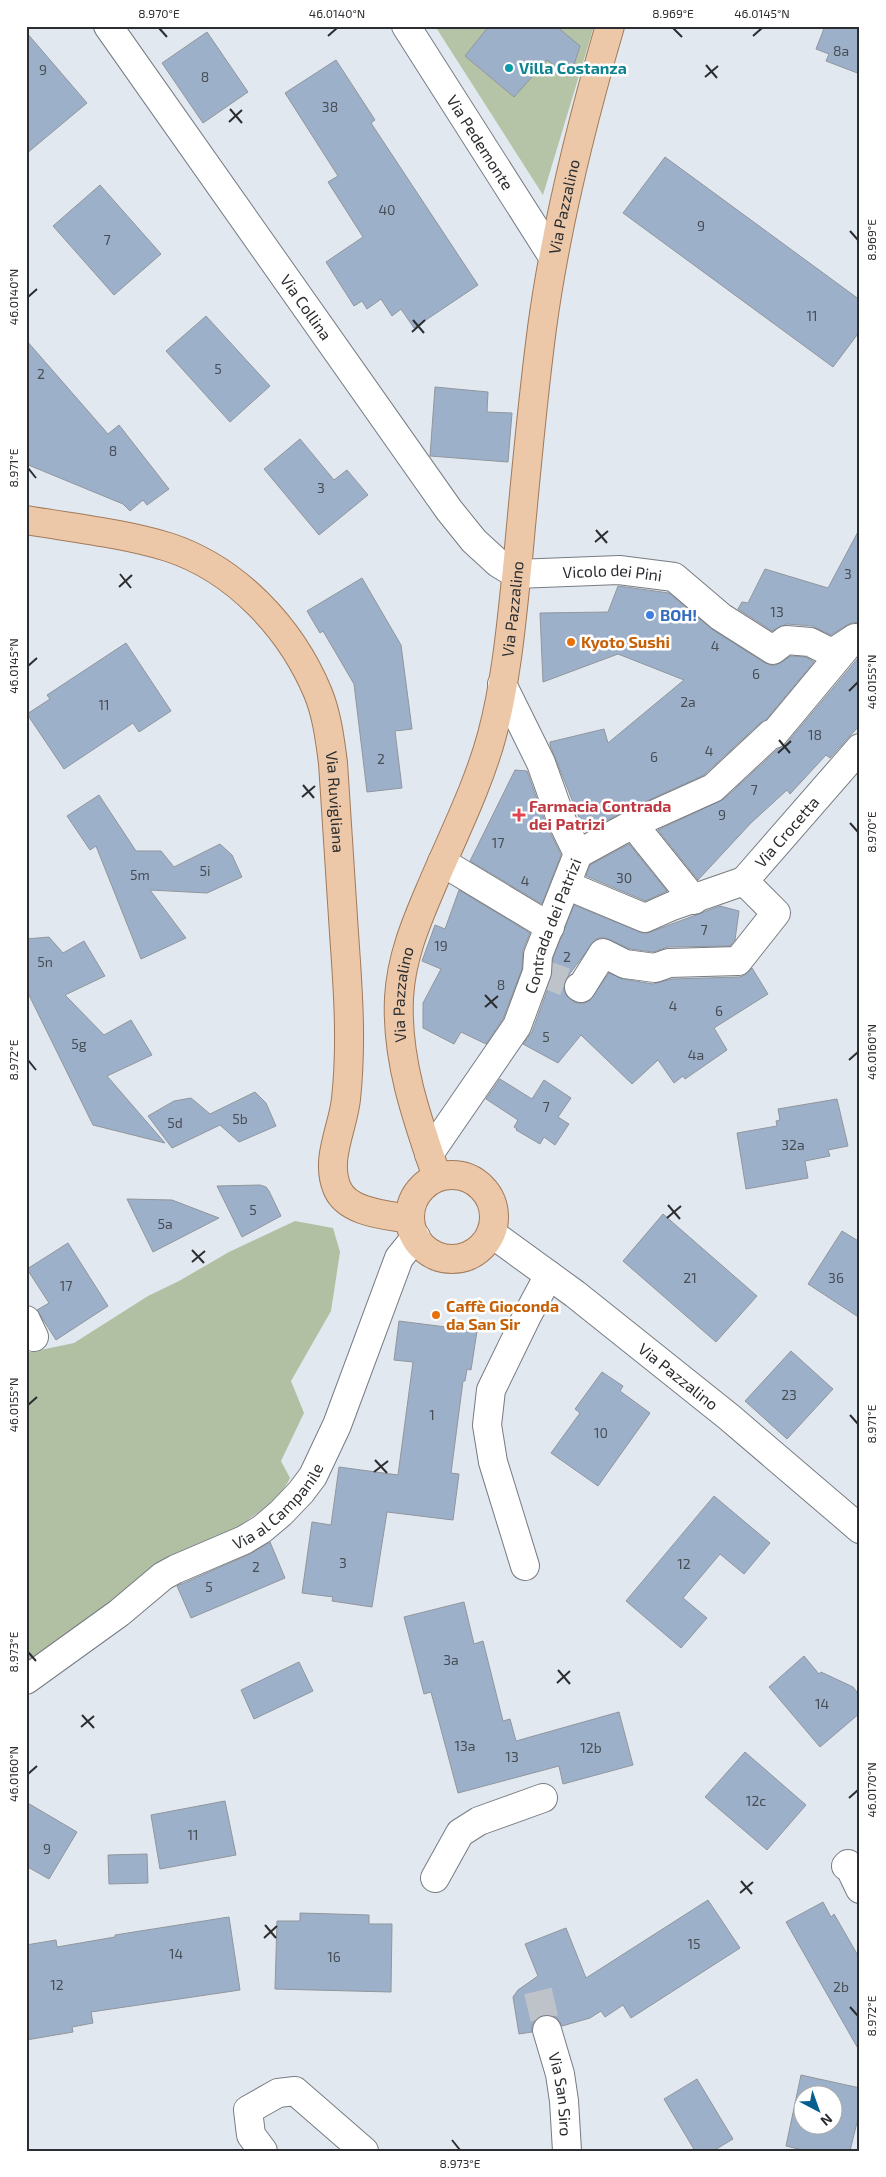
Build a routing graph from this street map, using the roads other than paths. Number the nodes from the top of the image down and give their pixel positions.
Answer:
1 (108, 26) edge
2 (406, 26) edge
3 (610, 26) edge
4 (553, 257) junction
5 (26, 520) edge
6 (516, 574) junction
7 (857, 639) edge
8 (502, 684) junction
9 (860, 748) edge
10 (633, 824) junction
11 (578, 854) junction
12 (442, 862) junction
13 (744, 880) junction
14 (566, 885) junction
15 (694, 900) junction
16 (550, 927) junction
17 (579, 987) dead end
18 (433, 1165) junction
19 (413, 1228) junction
20 (491, 1233) junction
21 (549, 1276) junction
22 (860, 1530) edge
23 (525, 1566) dead end
24 (26, 1680) edge
25 (543, 1798) dead end
26 (846, 1866) dead end
27 (435, 1878) dead end
28 (860, 1889) edge
29 (548, 2035) tunnel mouth
30 (263, 2151) edge
31 (364, 2151) edge
32 (567, 2151) edge

1 - 6 street, Via Collina
2 - 4 street, Via Pedemonte
3 - 4 main road, Via Pazzalino
4 - 6 main road, Via Pazzalino
5 - 19 main road, Via Ruvigliana
6 - 7 street, Vicolo dei Pini
6 - 8 main road, Via Pazzalino
7 - 10 street
8 - 11 street, Contrada dei Patrizi
8 - 12 main road, Via Pazzalino
9 - 13 street, Via Crocetta
10 - 11 street
10 - 15 street
11 - 14 street, Contrada dei Patrizi
12 - 16 street
12 - 18 main road, Via Pazzalino
13 - 15 street
13 - 17 street, Via Crocetta
14 - 15 street
14 - 16 street, Contrada dei Patrizi
16 - 18 street, Contrada dei Patrizi
18 - 19 main road
18 - 20 main road
19 - 20 main road
19 - 24 street, Via al Campanile
20 - 21 street, Via Pazzalino
21 - 22 street, Via Pazzalino
21 - 23 street
25 - 27 street
26 - 28 street
29 - 32 street, Via San Siro
30 - 31 street

